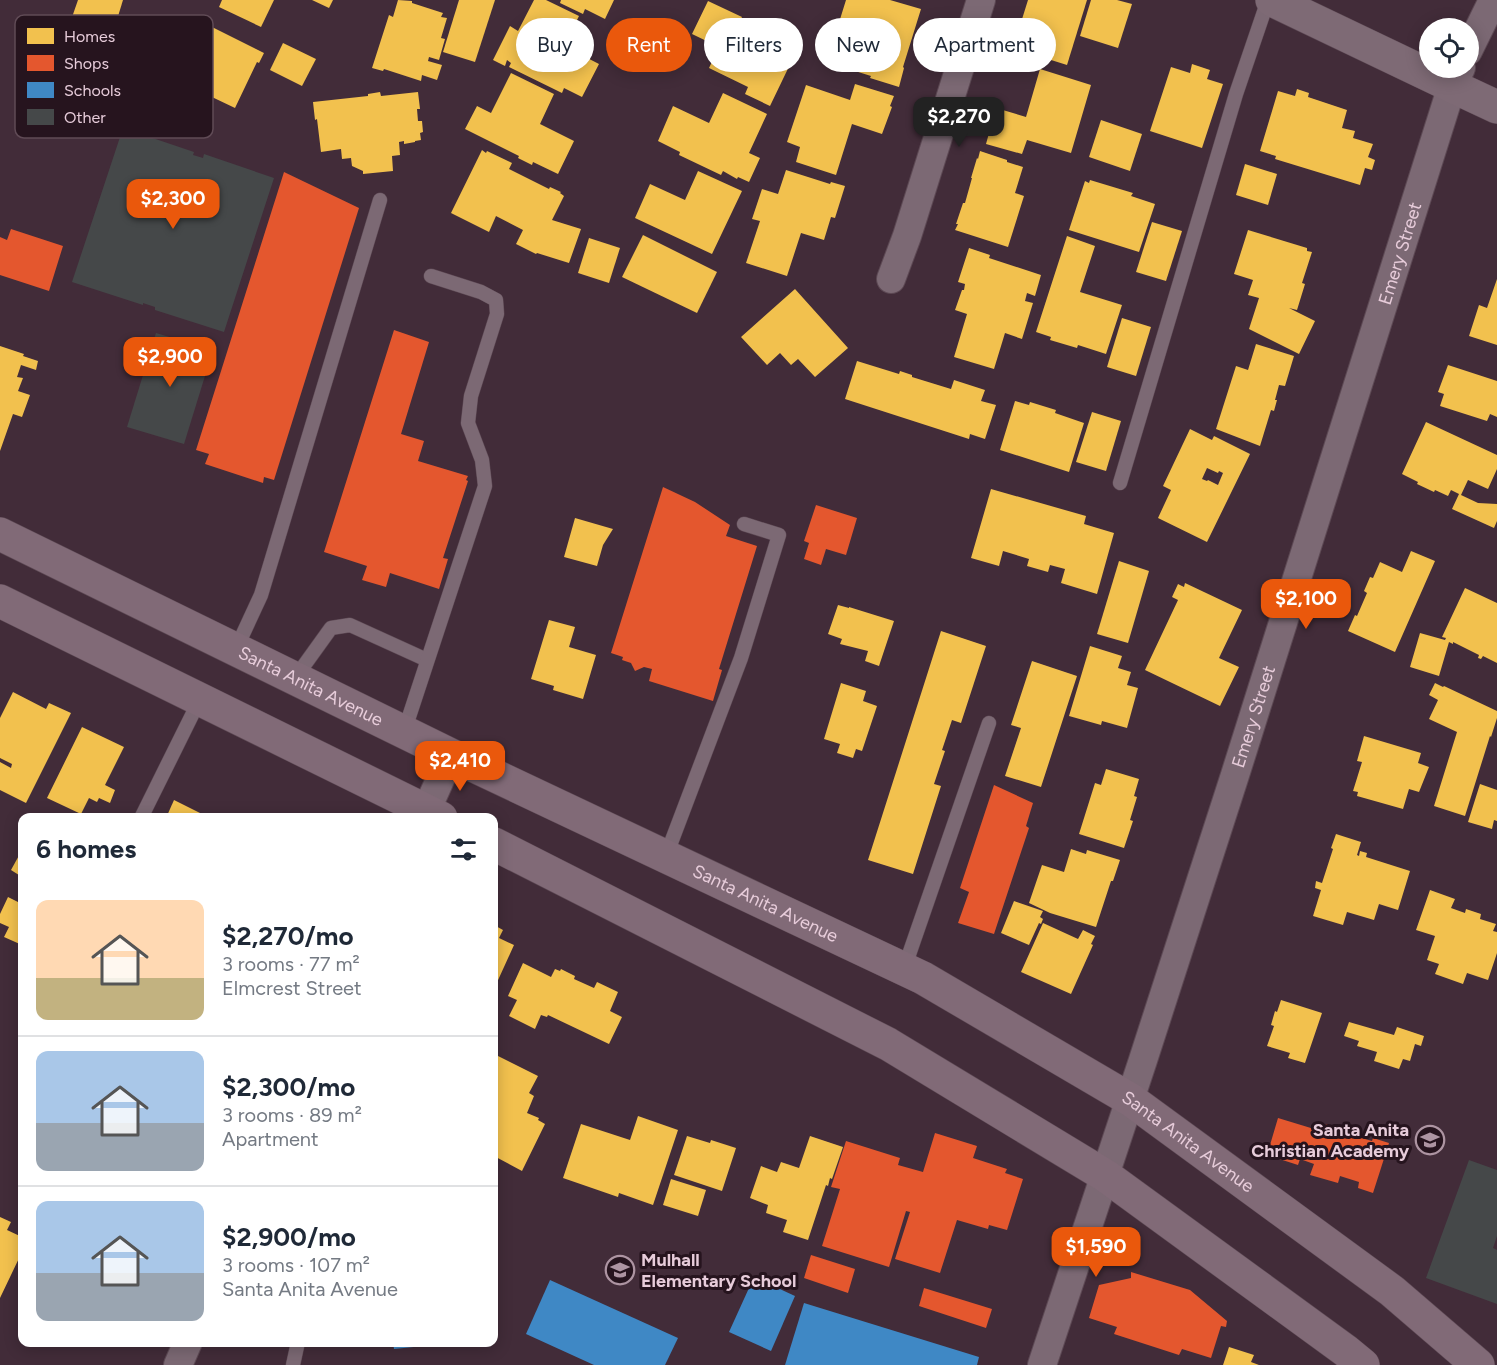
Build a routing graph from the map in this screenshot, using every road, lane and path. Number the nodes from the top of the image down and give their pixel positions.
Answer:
1 (981, 0) edge
2 (1270, 0) edge
3 (1493, 0) edge
4 (1479, 29) edge
5 (1419, 62) edge
6 (1456, 78) edge
7 (1457, 78) edge
8 (1497, 107) edge
9 (380, 200) dead end
10 (431, 276) dead end
11 (891, 279) dead end
12 (1120, 483) dead end
13 (744, 525) dead end
14 (0, 534) edge
15 (0, 601) edge
16 (236, 649) junction
17 (427, 660) junction
18 (295, 678) junction
19 (200, 699) junction
20 (989, 723) dead end
21 (404, 732) junction
22 (451, 755) junction
23 (143, 813) edge
24 (426, 813) edge
25 (431, 813) edge
26 (498, 846) edge
27 (666, 856) junction
28 (904, 969) junction
29 (1131, 1100) junction
30 (1106, 1176) junction
31 (186, 1347) edge
32 (297, 1347) edge
33 (178, 1365) edge
34 (293, 1365) edge
35 (1042, 1365) edge
36 (1363, 1365) edge
37 (1478, 1365) edge

1 - 11 street
2 - 5 street
2 - 12 lane
3 - 4 street
6 - 29 street, Emery Street
7 - 8 street
9 - 16 lane
10 - 17 lane
13 - 27 lane
14 - 16 main road, Santa Anita Avenue
15 - 19 main road
16 - 18 main road, Santa Anita Avenue
17 - 18 lane
17 - 21 lane
18 - 21 main road, Santa Anita Avenue
19 - 23 lane
19 - 24 main road
20 - 28 lane
21 - 22 main road, Santa Anita Avenue
22 - 25 street
22 - 27 main road, Santa Anita Avenue
26 - 30 main road
27 - 28 main road, Santa Anita Avenue
28 - 29 main road, Santa Anita Avenue
29 - 30 street, Emery Street
29 - 37 main road, Santa Anita Avenue
30 - 35 street, Emery Street
30 - 36 main road
31 - 33 street
32 - 34 lane

